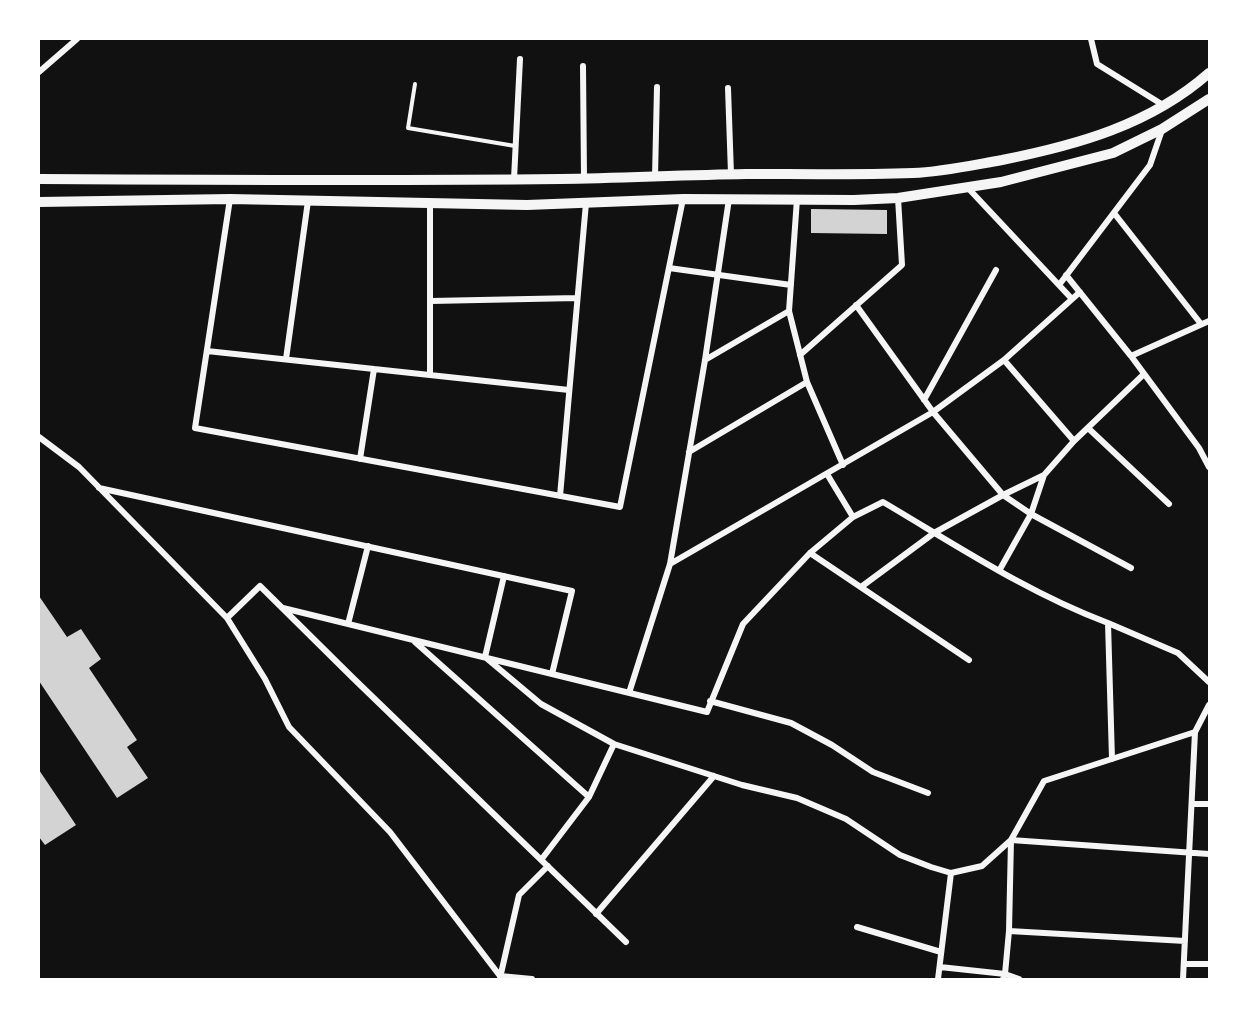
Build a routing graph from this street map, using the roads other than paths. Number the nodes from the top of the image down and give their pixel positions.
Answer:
1 (77, 39) edge
2 (1091, 39) edge
3 (520, 59) dead end
4 (583, 66) dead end
5 (39, 72) edge
6 (1209, 73) edge
7 (415, 84) dead end
8 (657, 87) dead end
9 (728, 88) dead end
10 (1209, 99) edge
11 (1163, 105) junction
12 (1162, 129) junction
13 (515, 146) junction
14 (731, 174) junction
15 (655, 177) junction
16 (584, 178) junction
17 (39, 179) edge
18 (514, 179) junction
19 (359, 181) junction
20 (968, 188) junction
21 (898, 198) junction
22 (230, 199) junction
23 (683, 199) junction
24 (729, 199) junction
25 (797, 199) junction
26 (308, 201) junction
27 (39, 202) edge
28 (359, 202) junction
29 (430, 203) junction
30 (586, 203) junction
31 (1114, 213) junction
32 (669, 268) junction
33 (996, 270) dead end
34 (718, 275) junction
35 (1066, 275) junction
36 (791, 285) junction
37 (1059, 285) junction
38 (1080, 292) junction
39 (577, 298) junction
40 (1072, 299) junction
41 (431, 301) junction
42 (856, 305) junction
43 (789, 311) junction
44 (1209, 321) edge
45 (1201, 324) junction
46 (207, 351) junction
47 (800, 355) junction
48 (1131, 356) junction
49 (286, 359) junction
50 (705, 360) junction
51 (1004, 360) junction
52 (374, 369) junction
53 (1144, 374) junction
54 (430, 375) junction
55 (807, 382) junction
56 (569, 390) junction
57 (924, 400) junction
58 (933, 412) junction
59 (1088, 428) junction
60 (39, 437) edge
61 (1074, 441) junction
62 (689, 452) junction
63 (360, 459) junction
64 (843, 465) junction
65 (1209, 467) edge
66 (827, 474) junction
67 (1044, 475) junction
68 (98, 488) junction
69 (1003, 495) junction
70 (560, 496) junction
71 (1169, 504) dead end
72 (1031, 514) junction
73 (853, 517) junction
74 (934, 533) junction
75 (368, 546) junction
76 (810, 553) junction
77 (670, 564) junction
78 (1131, 568) dead end
79 (999, 571) junction
80 (504, 576) junction
81 (861, 587) junction
82 (283, 608) junction
83 (227, 618) junction
84 (1107, 623) junction
85 (348, 624) junction
86 (413, 640) junction
87 (485, 657) junction
88 (969, 660) dead end
89 (552, 674) junction
90 (1209, 682) edge
91 (629, 693) junction
92 (710, 701) junction
93 (1209, 705) edge
94 (1196, 732) junction
95 (614, 744) junction
96 (1112, 759) junction
97 (714, 776) junction
98 (928, 794) dead end
99 (589, 797) junction
100 (1192, 804) junction
101 (1209, 804) edge
102 (1011, 840) junction
103 (1190, 852) junction
104 (1209, 854) edge
105 (541, 860) junction
106 (548, 866) junction
107 (951, 873) junction
108 (596, 914) junction
109 (857, 927) dead end
110 (1009, 931) junction
111 (1185, 940) junction
112 (626, 942) dead end
113 (941, 952) junction
114 (1184, 964) junction
115 (1209, 964) edge
116 (939, 966) junction
117 (500, 977) edge
118 (1004, 977) edge
119 (532, 979) edge
120 (938, 979) edge
121 (1019, 979) edge
122 (1183, 979) edge

1 - 5 street
2 - 11 street
3 - 13 street
4 - 16 street
6 - 11 main road
7 - 13 lane
8 - 15 street
9 - 14 street
10 - 12 main road
11 - 14 main road
12 - 20 main road
12 - 31 street
13 - 18 street
14 - 15 main road
15 - 16 main road
16 - 18 main road
17 - 19 main road
18 - 19 main road
19 - 28 main road
20 - 21 main road
20 - 37 street
21 - 25 main road
21 - 42 street
22 - 26 main road
22 - 27 main road
22 - 46 street
23 - 24 main road
23 - 30 main road
23 - 32 street
24 - 25 main road
24 - 34 street
25 - 36 street
26 - 28 main road
26 - 49 street
28 - 29 main road
29 - 30 main road
29 - 41 street
30 - 39 street
31 - 35 street
31 - 45 street
32 - 34 street
32 - 70 street
33 - 57 street
34 - 36 street
34 - 50 street
35 - 37 street
35 - 38 street
36 - 43 street
37 - 40 street
38 - 40 street
38 - 48 street
39 - 41 street
39 - 56 street
40 - 51 street
41 - 54 street
42 - 47 street
42 - 57 street
43 - 47 street
43 - 50 street
44 - 45 street
45 - 48 street
46 - 49 street
46 - 63 street
47 - 55 street
48 - 53 street
49 - 52 street
50 - 62 street
51 - 58 street
51 - 61 street
52 - 54 street
52 - 63 street
53 - 59 street
53 - 65 street
54 - 56 street
55 - 62 street
55 - 64 street
56 - 70 street
57 - 58 street
58 - 64 street
58 - 69 street
59 - 61 street
59 - 71 street
60 - 68 street
61 - 67 street
62 - 77 street
63 - 70 street
64 - 66 street
66 - 73 street
66 - 77 street
67 - 69 street
67 - 72 street
68 - 75 street
68 - 83 street
69 - 72 street
69 - 74 street
72 - 78 street
72 - 79 street
73 - 74 street
73 - 76 street
74 - 79 street
74 - 81 street
75 - 80 street
75 - 85 street
76 - 81 street
76 - 92 street
77 - 91 street
79 - 84 street
80 - 87 street
80 - 89 street
81 - 88 street
82 - 83 street
82 - 85 street
82 - 105 street
83 - 117 street
84 - 90 street
84 - 96 street
85 - 86 street
86 - 87 street
86 - 99 street
87 - 89 street
87 - 95 street
89 - 91 street
91 - 92 street
92 - 98 street
93 - 94 street
94 - 96 street
94 - 100 street
95 - 97 street
95 - 99 street
96 - 102 street
97 - 107 street
97 - 108 street
99 - 105 street
100 - 101 street
100 - 103 street
102 - 103 street
102 - 107 street
102 - 110 street
103 - 104 street
103 - 111 street
105 - 106 street
106 - 108 street
106 - 117 street
107 - 113 street
108 - 112 street
109 - 113 street
110 - 111 street
110 - 118 street
111 - 114 street
113 - 116 street
114 - 115 street
114 - 122 street
116 - 118 street
116 - 120 street
117 - 119 street
118 - 121 street

